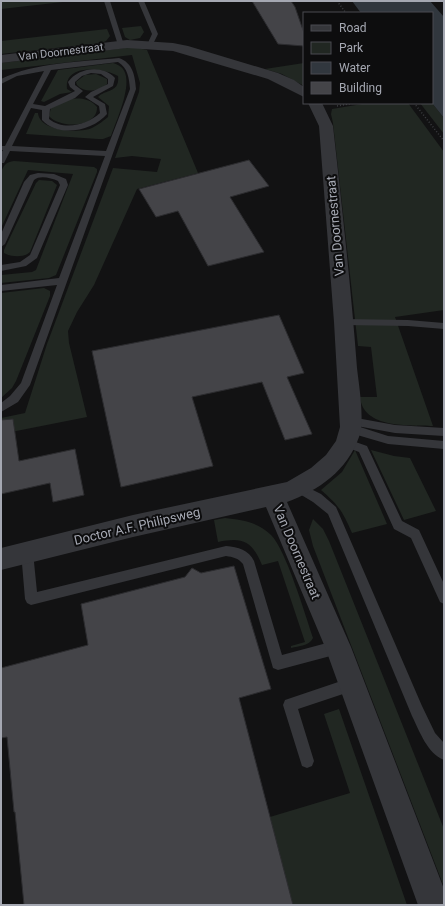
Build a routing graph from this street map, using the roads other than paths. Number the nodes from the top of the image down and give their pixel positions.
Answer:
1 (107, 1) edge
2 (141, 1) edge
3 (121, 45) junction
4 (150, 45) junction
5 (1, 59) edge
6 (49, 67) junction
7 (1, 82) edge
8 (303, 92) edge
9 (76, 94) junction
10 (90, 95) junction
11 (315, 104) edge
12 (29, 106) junction
13 (46, 108) junction
14 (4, 148) edge
15 (110, 154) junction
16 (1, 161) edge
17 (1, 244) edge
18 (1, 268) edge
19 (63, 281) junction
20 (1, 288) edge
21 (344, 322) junction
22 (444, 326) edge
23 (1, 408) edge
24 (444, 432) edge
25 (356, 435) junction
26 (444, 445) edge
27 (297, 487) junction
28 (273, 496) junction
29 (27, 552) junction
30 (1, 558) edge
31 (444, 598) edge
32 (338, 647) junction
33 (353, 684) junction
34 (444, 753) edge
35 (307, 761) dead end
36 (434, 905) edge

1 - 3 lane
2 - 4 lane
3 - 4 street, Van Doornestraat
3 - 5 street, Van Doornestraat
4 - 8 street, Van Doornestraat
6 - 7 lane
6 - 12 lane
6 - 15 lane
9 - 10 lane
9 - 10 lane
9 - 13 lane
10 - 13 lane
11 - 21 street, Van Doornestraat
12 - 13 lane
12 - 14 lane
14 - 15 lane
14 - 16 lane
15 - 19 lane
17 - 18 lane
19 - 20 lane
19 - 23 lane
21 - 22 lane
21 - 25 street, Van Doornestraat
24 - 25 lane
25 - 26 lane
25 - 27 street, Van Doornestraat
25 - 31 lane
27 - 28 street, Van Doornestraat
27 - 34 lane
28 - 29 street, Doctor A.F. Philipsweg
28 - 32 street, Van Doornestraat
29 - 30 street, Doctor A.F. Philipsweg
29 - 32 lane
32 - 33 street, Van Doornestraat
33 - 35 lane
33 - 36 street, Van Doornestraat

